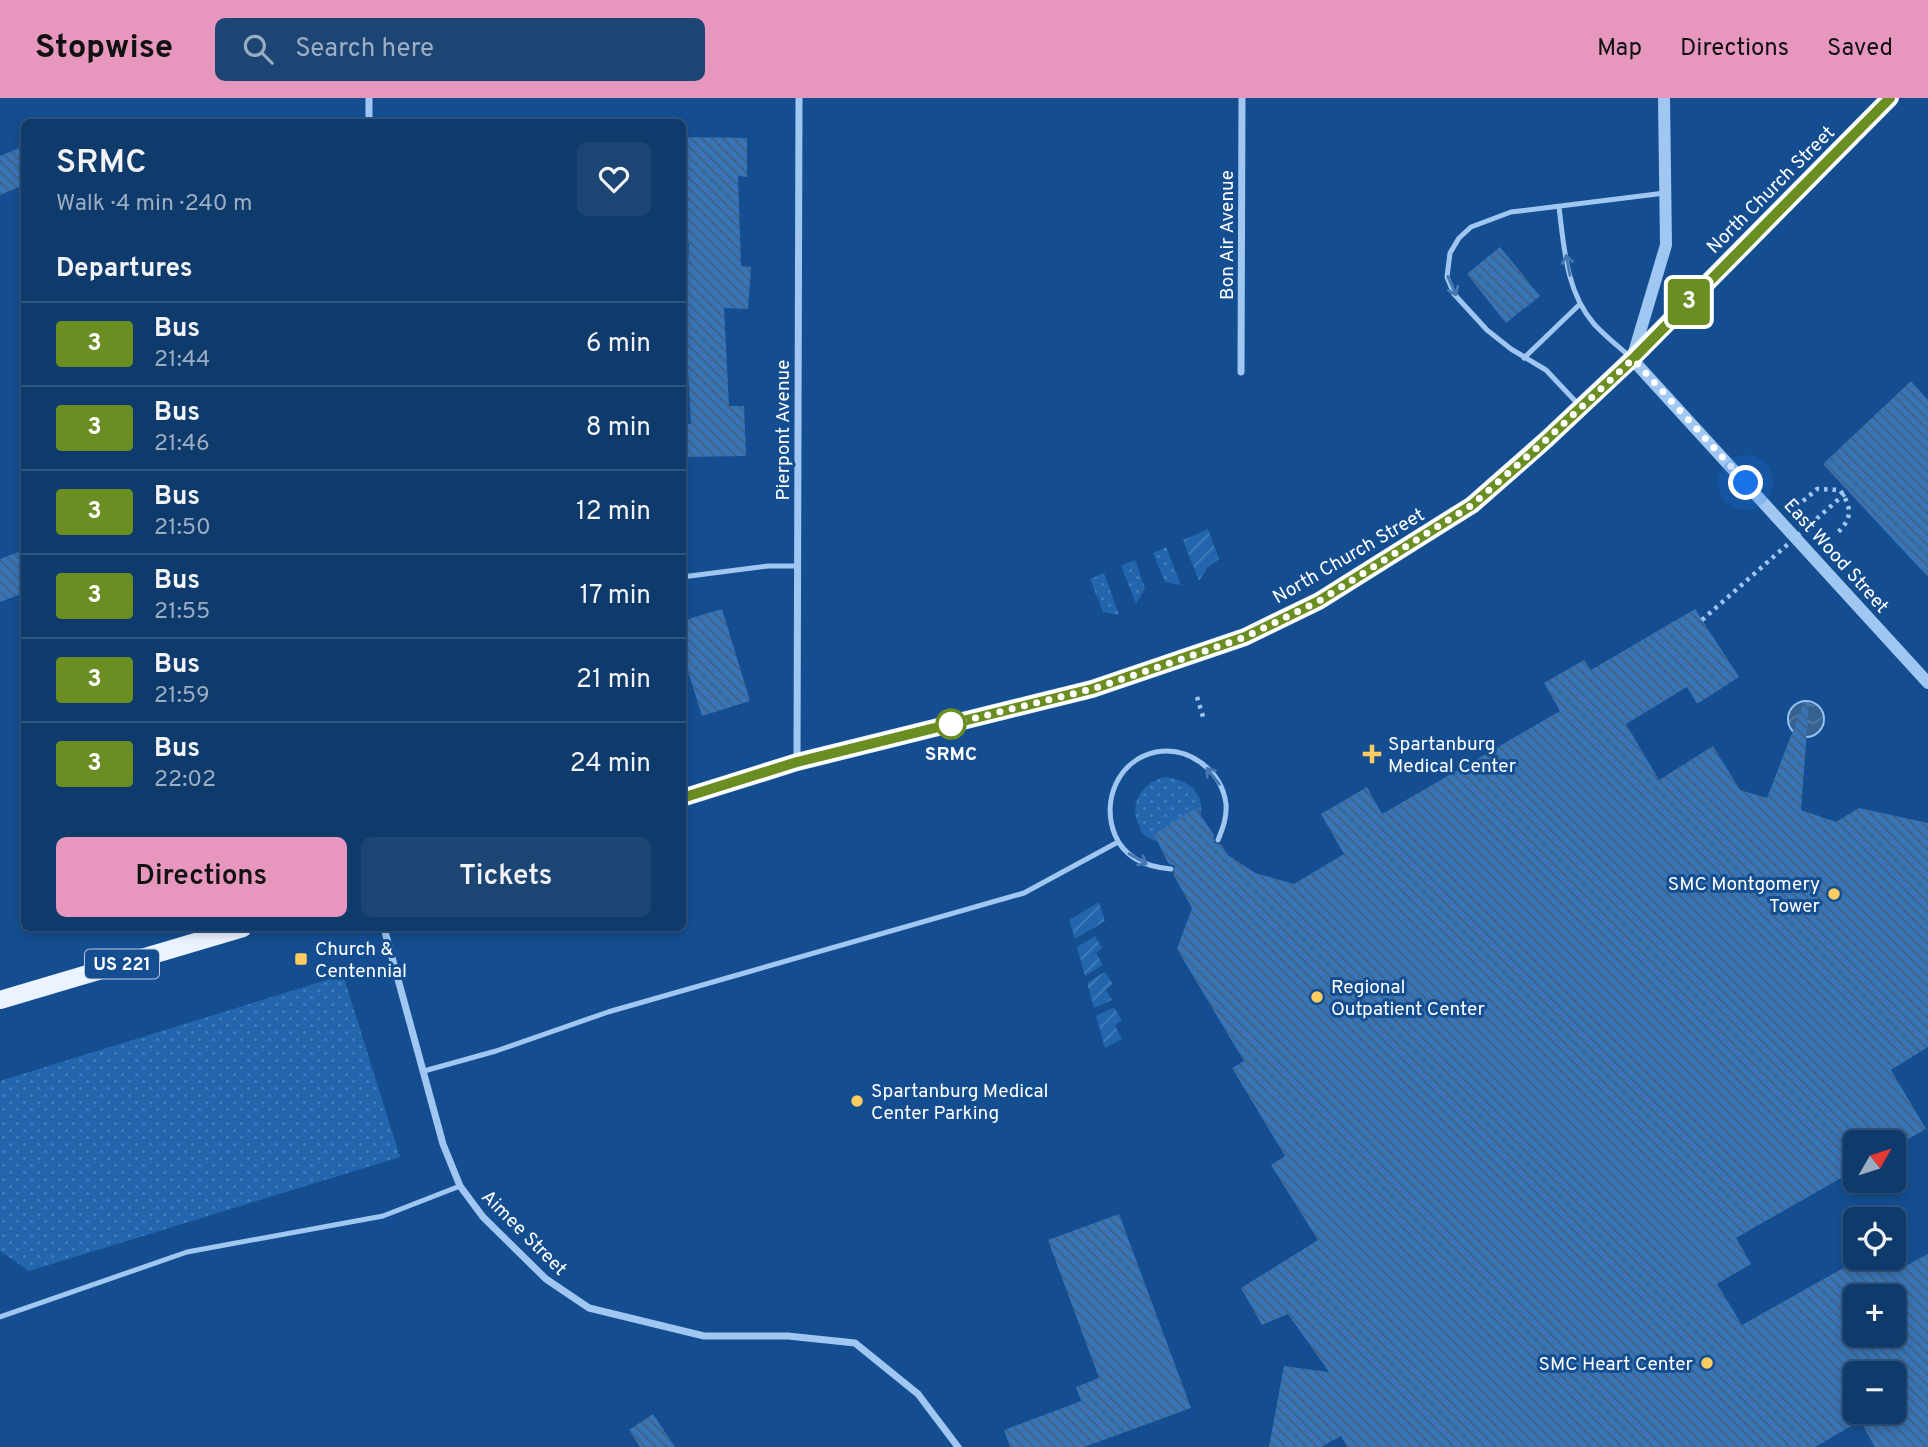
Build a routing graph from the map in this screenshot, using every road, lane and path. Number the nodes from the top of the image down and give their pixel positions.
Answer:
1 (369, 98) edge
2 (799, 98) edge
3 (1242, 98) edge
4 (1664, 98) edge
5 (1890, 98) edge
6 (369, 119) edge
7 (1665, 193) junction
8 (1559, 206) junction
9 (1580, 304) junction
10 (1524, 358) junction
11 (1633, 359) junction
12 (1241, 372) dead end
13 (1581, 407) junction
14 (1848, 491) dead end
15 (1803, 501) dead end
16 (1835, 535) dead end
17 (797, 566) junction
18 (686, 576) edge
19 (1702, 620) dead end
20 (1928, 683) edge
21 (1197, 697) dead end
22 (1204, 720) dead end
23 (797, 762) junction
24 (686, 797) edge
25 (1218, 840) dead end
26 (1118, 842) junction
27 (1171, 869) dead end
28 (233, 931) edge
29 (385, 931) edge
30 (0, 1000) edge
31 (424, 1072) junction
32 (460, 1186) junction
33 (0, 1317) edge
34 (958, 1447) edge

1 - 6 street
2 - 17 street, Pierpont Avenue
3 - 12 street, Bon Air Avenue
4 - 7 street
5 - 11 main road, North Church Street
7 - 8 lane
7 - 11 street
9 -> 8 lane
8 -> 10 lane
9 - 10 lane
9 - 11 lane
10 - 13 lane
11 - 13 main road, North Church Street
11 - 20 street, East Wood Street
13 - 23 main road, North Church Street
14 - 19 path, bridge
15 - 16 path
17 - 18 lane
17 - 23 street, Pierpont Avenue
21 - 22 path
23 - 24 main road, North Church Street
25 -> 26 lane
26 -> 27 lane
26 - 31 lane
28 - 30 main road, US 221
29 - 31 street, Aimee Street
31 - 32 street, Aimee Street
32 - 33 lane
32 - 34 street, Aimee Street

